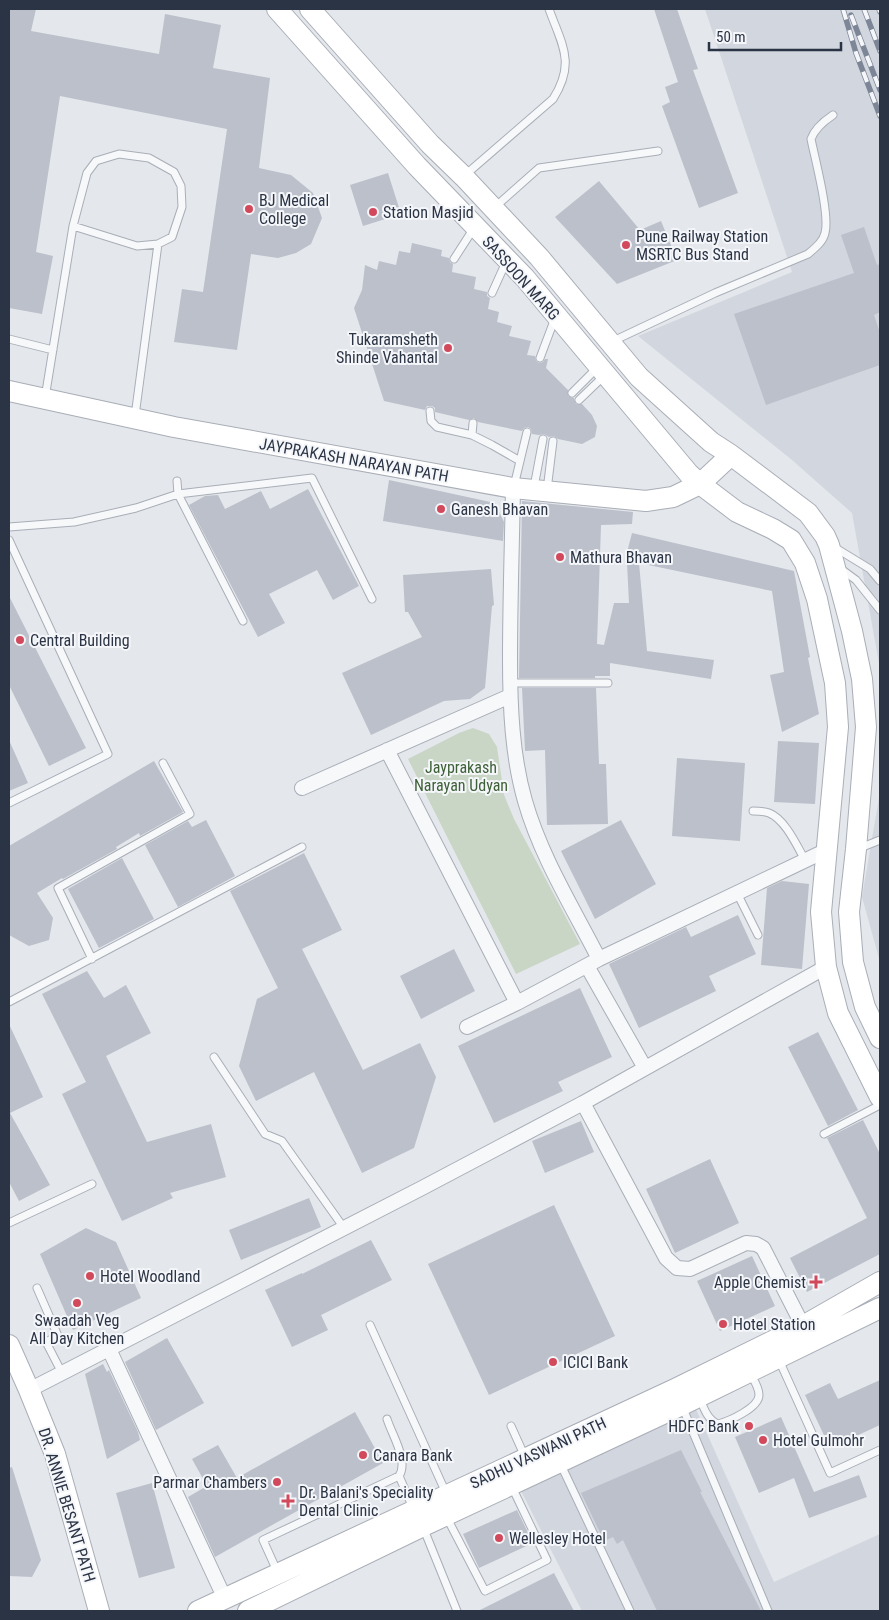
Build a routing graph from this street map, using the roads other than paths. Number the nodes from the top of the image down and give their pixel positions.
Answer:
1 (277, 9) edge
2 (310, 9) edge
3 (549, 9) edge
4 (833, 115) dead end
5 (658, 151) dead end
6 (464, 177) junction
7 (493, 209) junction
8 (73, 226) junction
9 (474, 227) junction
10 (158, 244) junction
11 (454, 260) dead end
12 (508, 260) junction
13 (492, 292) dead end
14 (556, 315) junction
15 (9, 339) edge
16 (611, 343) junction
17 (53, 350) junction
18 (540, 358) dead end
19 (602, 371) junction
20 (9, 391) edge
21 (572, 393) dead end
22 (45, 399) junction
23 (579, 400) dead end
24 (430, 411) dead end
25 (135, 418) junction
26 (473, 423) dead end
27 (527, 432) dead end
28 (472, 435) junction
29 (543, 439) dead end
30 (552, 440) dead end
31 (730, 455) junction
32 (520, 461) junction
33 (177, 481) dead end
34 (700, 484) junction
35 (514, 488) junction
36 (540, 491) junction
37 (178, 494) junction
38 (9, 527) edge
39 (9, 540) edge
40 (829, 545) junction
41 (834, 564) junction
42 (880, 581) edge
43 (372, 599) dead end
44 (880, 610) edge
45 (243, 621) dead end
46 (608, 683) dead end
47 (510, 690) junction
48 (387, 750) junction
49 (163, 763) dead end
50 (302, 788) dead end
51 (9, 804) edge
52 (753, 811) dead end
53 (880, 840) edge
54 (302, 846) dead end
55 (856, 849) junction
56 (827, 850) junction
57 (805, 860) junction
58 (737, 893) junction
59 (758, 935) dead end
60 (92, 959) junction
61 (593, 962) junction
62 (826, 967) junction
63 (9, 1002) edge
64 (517, 1003) junction
65 (467, 1027) dead end
66 (880, 1038) edge
67 (214, 1057) dead end
68 (645, 1068) junction
69 (880, 1097) edge
70 (583, 1103) junction
71 (880, 1105) edge
72 (824, 1134) dead end
73 (92, 1184) dead end
74 (9, 1223) edge
75 (344, 1228) junction
76 (877, 1284) edge
77 (37, 1288) dead end
78 (880, 1308) edge
79 (370, 1324) dead end
80 (803, 1326) junction
81 (9, 1345) edge
82 (109, 1349) junction
83 (778, 1358) junction
84 (750, 1372) junction
85 (62, 1373) junction
86 (29, 1390) junction
87 (685, 1397) junction
88 (386, 1420) dead end
89 (511, 1426) dead end
90 (880, 1450) edge
91 (556, 1454) junction
92 (525, 1459) junction
93 (399, 1476) junction
94 (511, 1485) junction
95 (447, 1496) junction
96 (445, 1516) junction
97 (418, 1518) junction
98 (278, 1574) junction
99 (225, 1599) junction
100 (99, 1611) edge
101 (198, 1611) edge
102 (248, 1611) edge
103 (457, 1611) edge
104 (630, 1611) edge
105 (768, 1611) edge

1 - 9 main road, SASSOON MARG
2 - 6 main road, SASSOON MARG
3 - 6 lane
4 - 16 lane
5 - 7 lane
6 - 7 main road, SASSOON MARG
7 - 16 main road, SASSOON MARG
8 - 10 lane
8 - 10 lane
8 - 17 lane
9 - 11 lane
9 - 12 main road, SASSOON MARG
10 - 25 lane
12 - 13 lane
12 - 14 main road, SASSOON MARG
14 - 18 lane
14 - 19 main road, SASSOON MARG
15 - 17 lane
16 - 31 main road, SASSOON MARG
17 - 22 lane
19 - 21 lane
19 - 23 lane
19 - 34 main road, SASSOON MARG
20 - 22 main road, JAYPRAKASH NARAYAN PATH
22 - 25 main road, JAYPRAKASH NARAYAN PATH
24 - 28 lane
25 - 35 main road, JAYPRAKASH NARAYAN PATH
26 - 28 lane
27 - 32 lane
28 - 32 lane
29 - 36 lane
30 - 36 lane
31 - 34 main road, JAYPRAKASH NARAYAN PATH
31 - 40 main road, SASSOON MARG
32 - 35 lane
33 - 37 lane
34 - 36 main road, JAYPRAKASH NARAYAN PATH
34 - 56 main road, SASSOON MARG
35 - 36 main road, JAYPRAKASH NARAYAN PATH
35 - 47 street
37 - 38 lane
37 - 43 lane
37 - 45 lane
39 - 51 lane
40 - 41 main road, SASSOON MARG
40 - 42 lane
41 - 44 lane
41 - 55 main road, SASSOON MARG
46 - 47 lane
47 - 48 street
47 - 61 street
48 - 50 street
48 - 64 street
49 - 60 lane
52 - 57 lane
53 - 55 lane
54 - 60 lane
55 - 66 main road, SASSOON MARG
56 - 57 street
56 - 62 main road, SASSOON MARG
57 - 58 street
58 - 59 lane
58 - 61 street
60 - 63 lane
61 - 64 street
61 - 68 street
62 - 68 street
62 - 69 main road, SASSOON MARG
64 - 65 street
67 - 75 lane
68 - 70 street
70 - 75 street
70 - 80 street
71 - 72 lane
73 - 74 lane
75 - 82 street
76 - 80 main road, SADHU VASWANI PATH
77 - 85 lane
78 - 83 main road
79 - 95 lane
80 - 87 main road, SADHU VASWANI PATH
81 - 86 main road, DR. ANNIE BESANT PATH
82 - 85 street
82 - 99 street
83 - 84 main road
83 - 90 lane
84 - 87 main road
84 - 87 lane
85 - 86 street
86 - 100 main road, DR. ANNIE BESANT PATH
87 - 91 main road, SADHU VASWANI PATH
87 - 105 lane
88 - 93 lane
89 - 92 lane
91 - 92 main road, SADHU VASWANI PATH
91 - 94 main road
91 - 104 lane
92 - 95 main road, SADHU VASWANI PATH
93 - 97 lane
93 - 98 lane
94 - 96 main road
94 - 96 lane
95 - 97 main road, SADHU VASWANI PATH
96 - 97 main road
97 - 98 main road, SADHU VASWANI PATH
97 - 102 main road
97 - 103 lane
98 - 99 main road, SADHU VASWANI PATH
99 - 101 main road, SADHU VASWANI PATH

